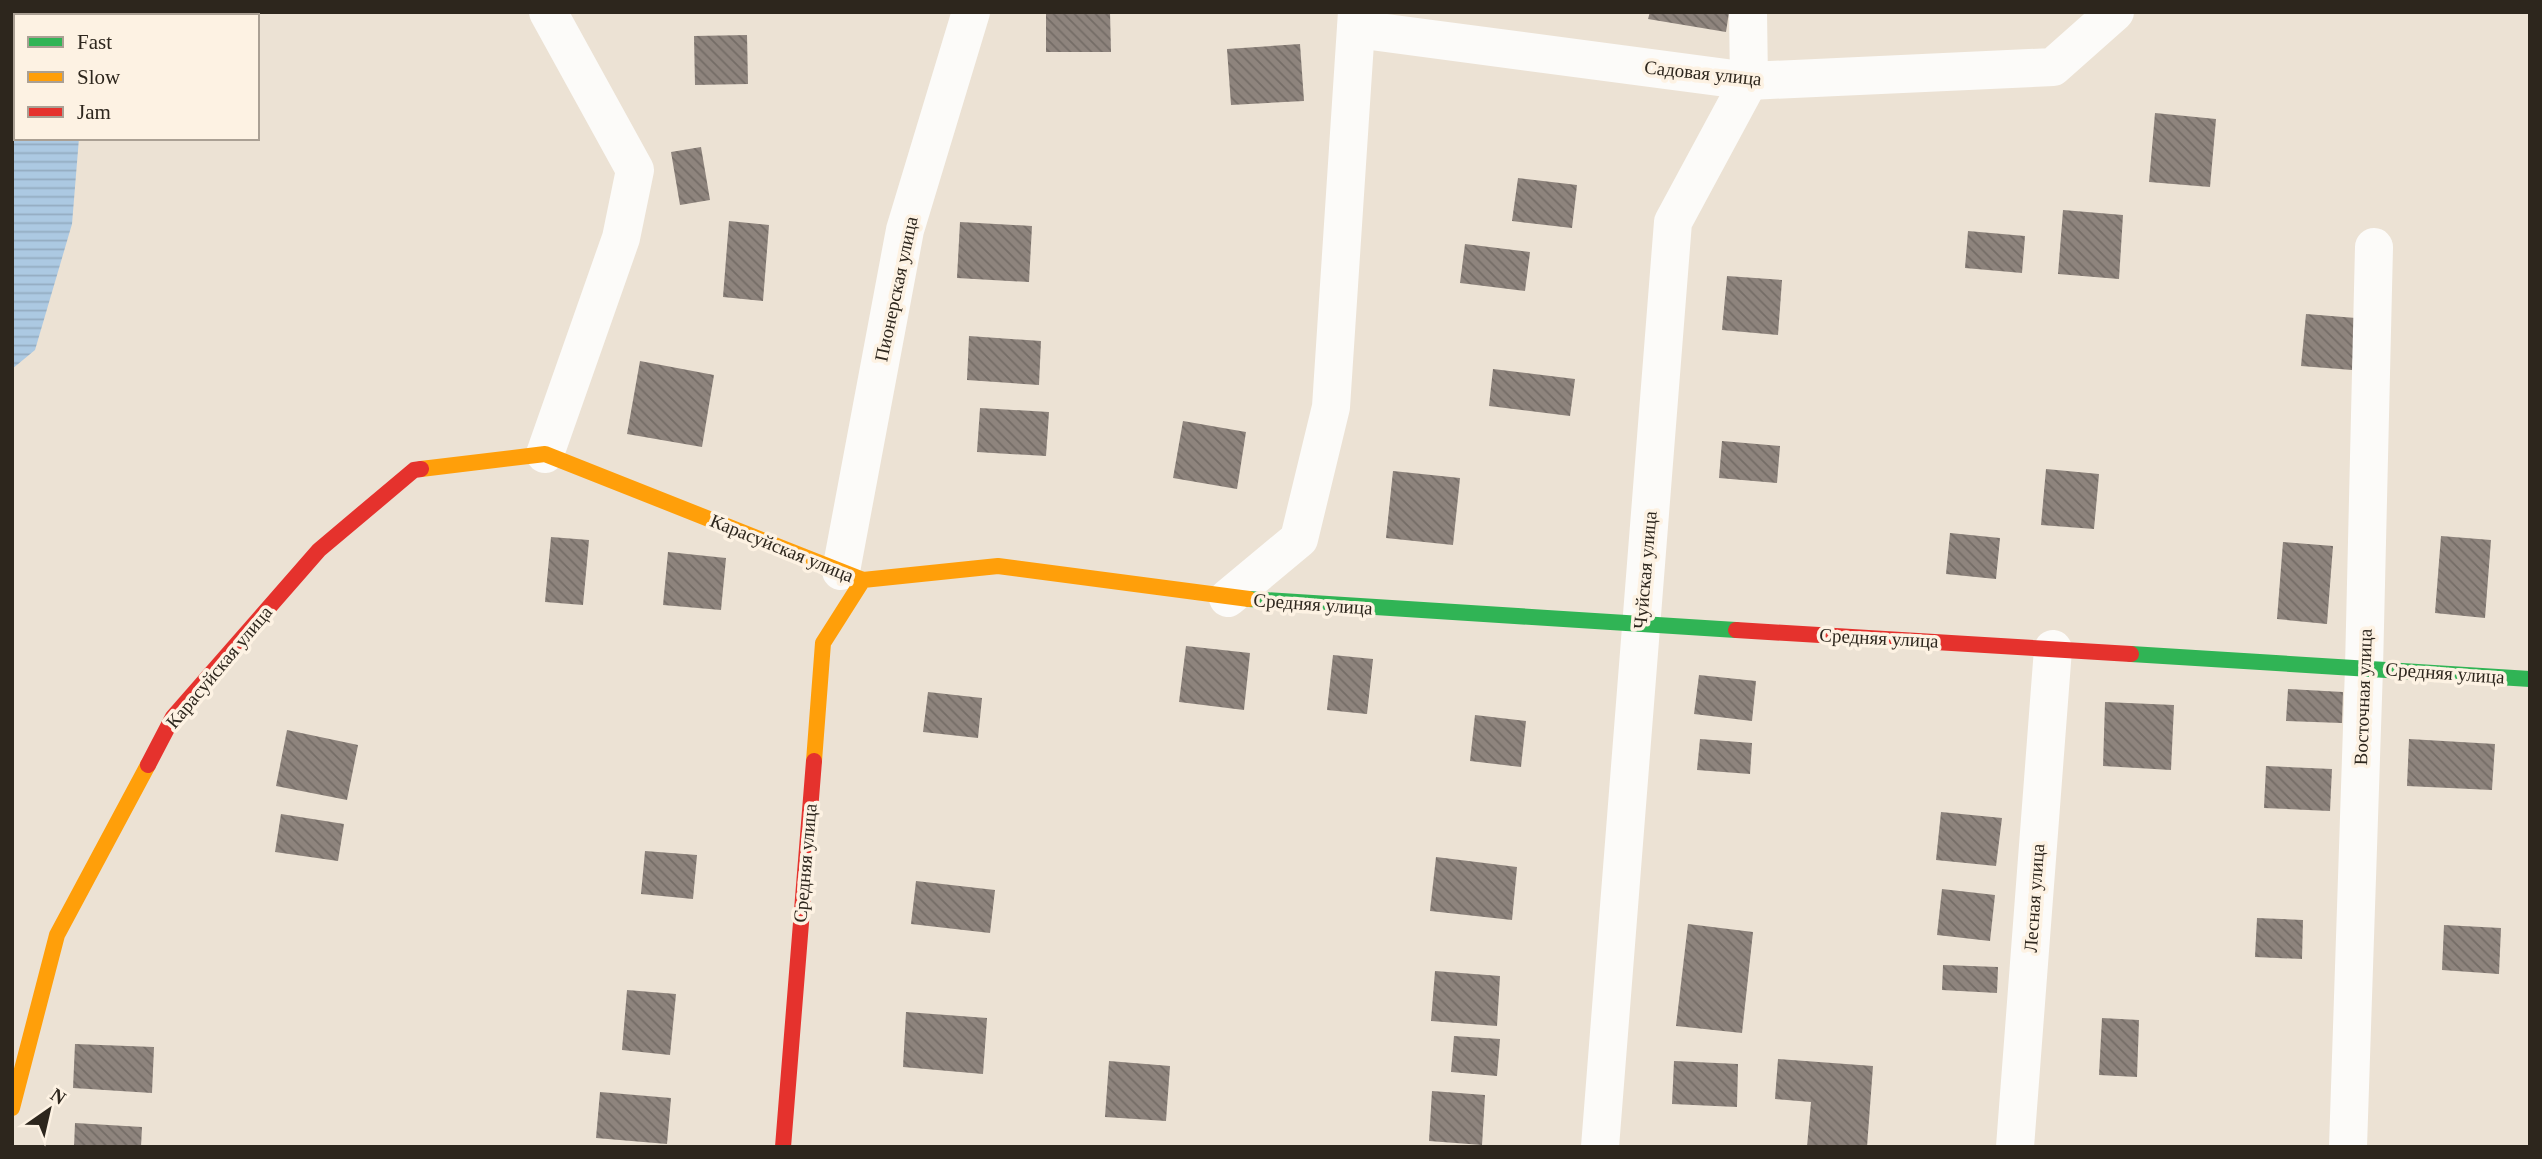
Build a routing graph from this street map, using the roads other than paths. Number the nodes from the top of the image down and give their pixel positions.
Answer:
1 (548, 12) edge
2 (971, 12) edge
3 (1748, 12) edge
4 (2115, 12) edge
5 (1357, 21) edge
6 (1749, 81) junction
7 (2374, 247) dead end
8 (545, 454) junction
9 (852, 575) junction
10 (1228, 598) junction
11 (1640, 624) junction
12 (2053, 649) junction
13 (2364, 668) junction
14 (2530, 679) edge
15 (12, 1108) edge
16 (783, 1147) edge
17 (1600, 1147) edge
18 (2015, 1147) edge
19 (2348, 1147) edge

1 - 8 street
2 - 9 street, Пионерская улица
3 - 6 street, Чуйская улица
4 - 6 street, Садовая улица
5 - 6 street, Садовая улица
5 - 10 street, Средняя улица
6 - 11 street, Чуйская улица
7 - 13 street, Восточная улица
8 - 9 street, Карасуйская улица
8 - 15 street, Карасуйская улица
9 - 10 street, Средняя улица
9 - 16 street, Средняя улица
10 - 11 street, Средняя улица
11 - 12 street, Средняя улица
11 - 17 street, Чуйская улица
12 - 13 street, Средняя улица
12 - 18 street, Лесная улица
13 - 14 street, Средняя улица
13 - 19 street, Восточная улица

